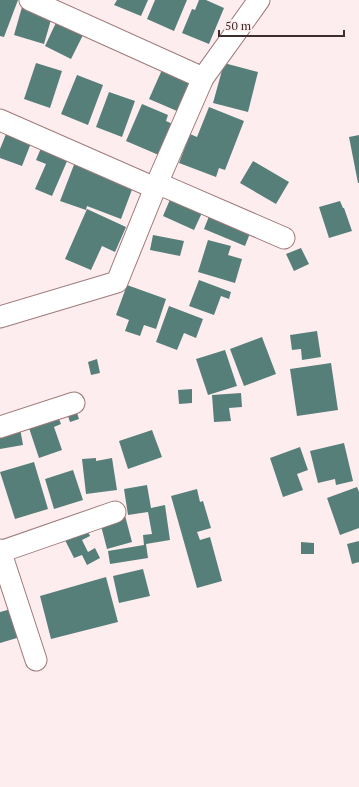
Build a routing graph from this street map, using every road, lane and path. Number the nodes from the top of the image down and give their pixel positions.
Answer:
1 (30, 0) edge
2 (259, 0) edge
3 (203, 78) junction
4 (0, 120) edge
5 (156, 185) junction
6 (284, 238) dead end
7 (0, 317) edge
8 (74, 403) dead end
9 (0, 427) edge
10 (115, 512) dead end
11 (0, 551) edge
12 (36, 660) dead end

1 - 3 street
2 - 3 street
3 - 5 street
4 - 5 street
5 - 6 street
5 - 7 street
8 - 9 street
10 - 11 street
11 - 12 street

